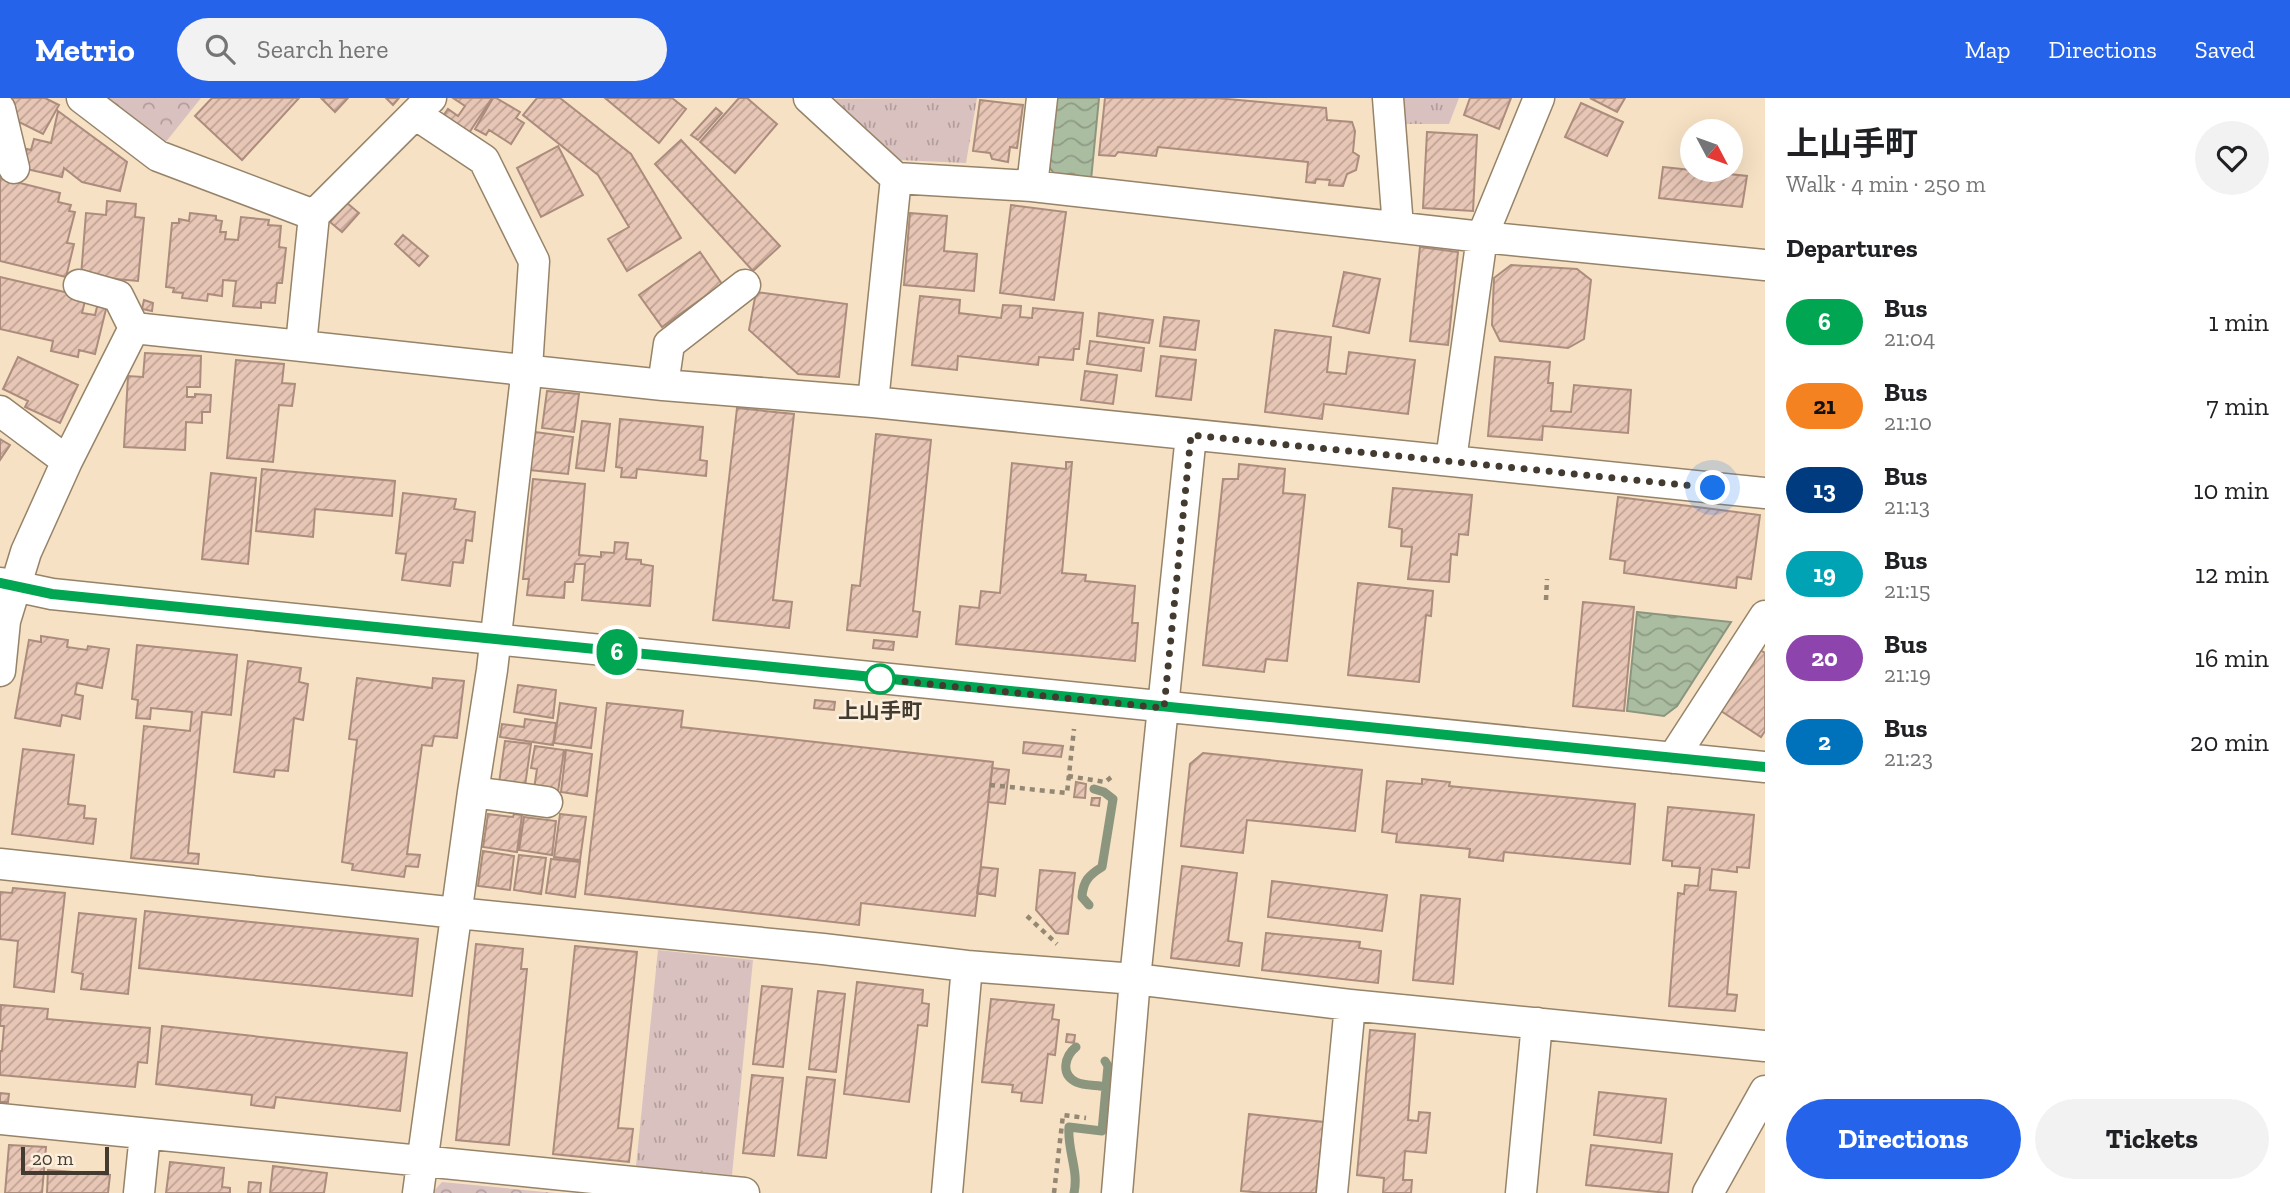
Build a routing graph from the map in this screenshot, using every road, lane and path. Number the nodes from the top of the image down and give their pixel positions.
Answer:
1 (82, 98) edge
2 (809, 98) edge
3 (1042, 98) edge
4 (1388, 98) edge
5 (1539, 98) edge
6 (423, 106) edge
7 (0, 109) edge
8 (13, 168) dead end
9 (895, 178) junction
10 (1032, 186) junction
11 (314, 215) junction
12 (1398, 226) junction
13 (1482, 237) junction
14 (1765, 265) edge
15 (79, 285) dead end
16 (745, 285) dead end
17 (134, 328) junction
18 (301, 345) junction
19 (527, 369) junction
20 (663, 385) junction
21 (873, 402) junction
22 (0, 411) edge
23 (1191, 435) junction
24 (1451, 460) junction
25 (67, 461) junction
26 (1765, 493) edge
27 (1547, 579) dead end
28 (7, 585) edge
29 (1546, 600) dead end
30 (1765, 616) edge
31 (495, 640) junction
32 (0, 671) edge
33 (1164, 708) junction
34 (1074, 729) dead end
35 (1673, 758) junction
36 (1765, 767) edge
37 (1114, 775) dead end
38 (1068, 776) junction
39 (990, 785) dead end
40 (473, 792) junction
41 (547, 802) dead end
42 (0, 864) edge
43 (457, 913) junction
44 (967, 965) junction
45 (1135, 979) junction
46 (1350, 1005) junction
47 (1537, 1023) junction
48 (1765, 1046) edge
49 (1765, 1091) edge
50 (1086, 1118) dead end
51 (0, 1119) edge
52 (145, 1134) junction
53 (422, 1161) junction
54 (139, 1193) edge
55 (418, 1193) edge
56 (744, 1193) edge
57 (947, 1193) edge
58 (1055, 1193) edge
59 (1117, 1193) edge
60 (1332, 1193) edge
61 (1521, 1193) edge
62 (1708, 1193) edge

1 - 11 street
2 - 9 street
3 - 10 street
4 - 12 street
5 - 13 street
6 - 11 street
6 - 19 street
7 - 8 street
9 - 10 street
9 - 21 street
10 - 12 street
11 - 18 street
12 - 13 street
13 - 14 street
13 - 24 street
15 - 17 street
16 - 20 street
17 - 18 street
17 - 25 street
18 - 19 street
19 - 20 street
19 - 31 street
20 - 21 street
21 - 23 street
22 - 25 street
23 - 24 street
23 - 33 street
24 - 26 street
25 - 28 street
27 - 29 path
28 - 31 street
28 - 32 street
30 - 35 street
31 - 33 street
31 - 40 street
33 - 35 street
33 - 45 street
34 - 38 path
35 - 36 street
37 - 38 path
38 - 39 path
40 - 41 street
40 - 43 street
42 - 43 street
43 - 44 street
43 - 53 street
44 - 45 street
44 - 57 street
45 - 46 street
45 - 59 street
46 - 47 street
46 - 60 street
47 - 48 street
47 - 61 street
49 - 62 street
50 - 58 path
51 - 52 street
52 - 53 street
52 - 54 street
53 - 55 street
53 - 56 street

